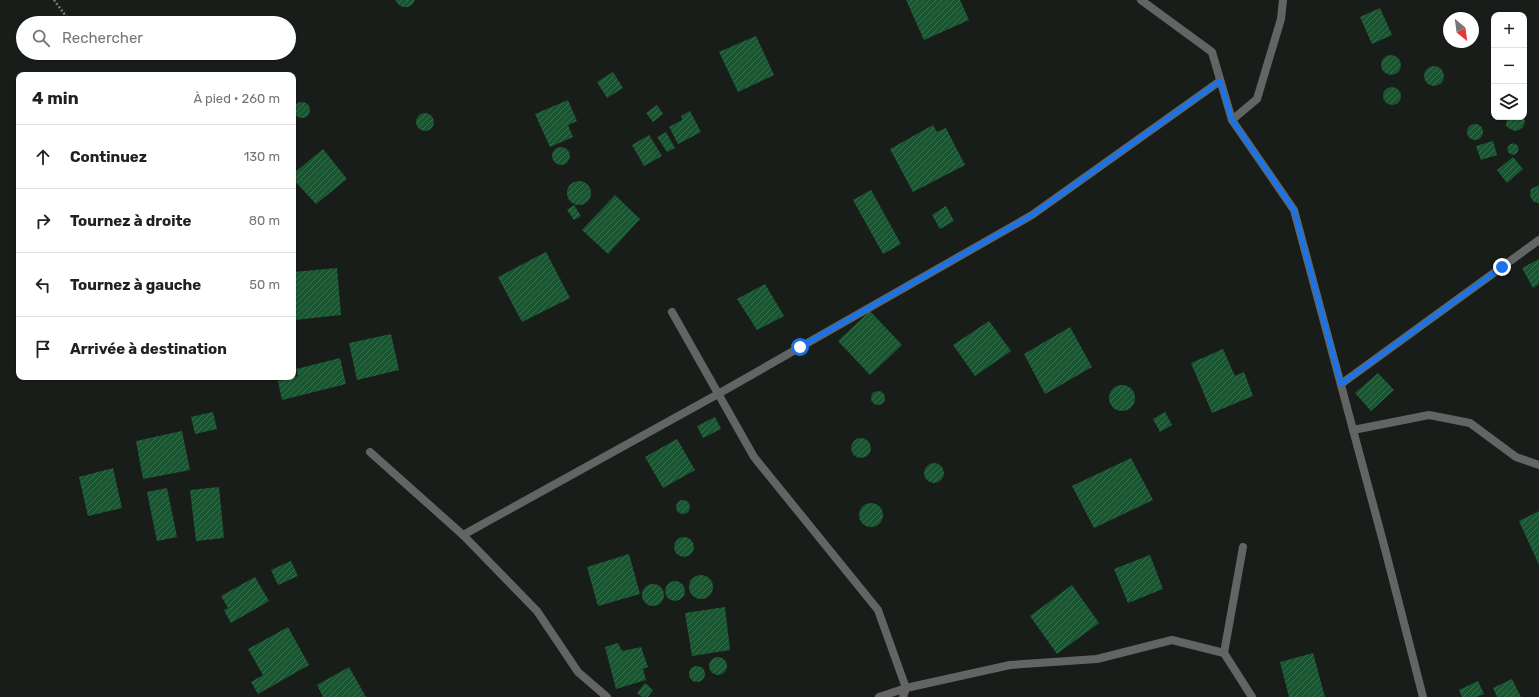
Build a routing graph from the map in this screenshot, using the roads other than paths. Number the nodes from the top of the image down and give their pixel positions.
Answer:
1 (1141, 0) edge
2 (1283, 0) edge
3 (1220, 81) junction
4 (1232, 120) junction
5 (1539, 240) edge
6 (672, 312) dead end
7 (1341, 384) junction
8 (718, 394) junction
9 (1353, 430) junction
10 (370, 452) dead end
11 (1539, 465) edge
12 (463, 535) junction
13 (1243, 547) dead end
14 (1224, 653) junction
15 (906, 688) junction
16 (607, 697) edge
17 (879, 697) edge
18 (903, 697) edge
19 (1252, 697) edge
20 (1423, 697) edge

1 - 3 street
2 - 4 street
3 - 4 street
3 - 8 street
4 - 7 street
5 - 7 street
6 - 8 street
7 - 9 street
8 - 12 street
8 - 15 street
9 - 11 street
9 - 20 street
10 - 12 street
12 - 16 street
13 - 14 street
14 - 15 street
14 - 19 street
15 - 17 street
15 - 18 street

